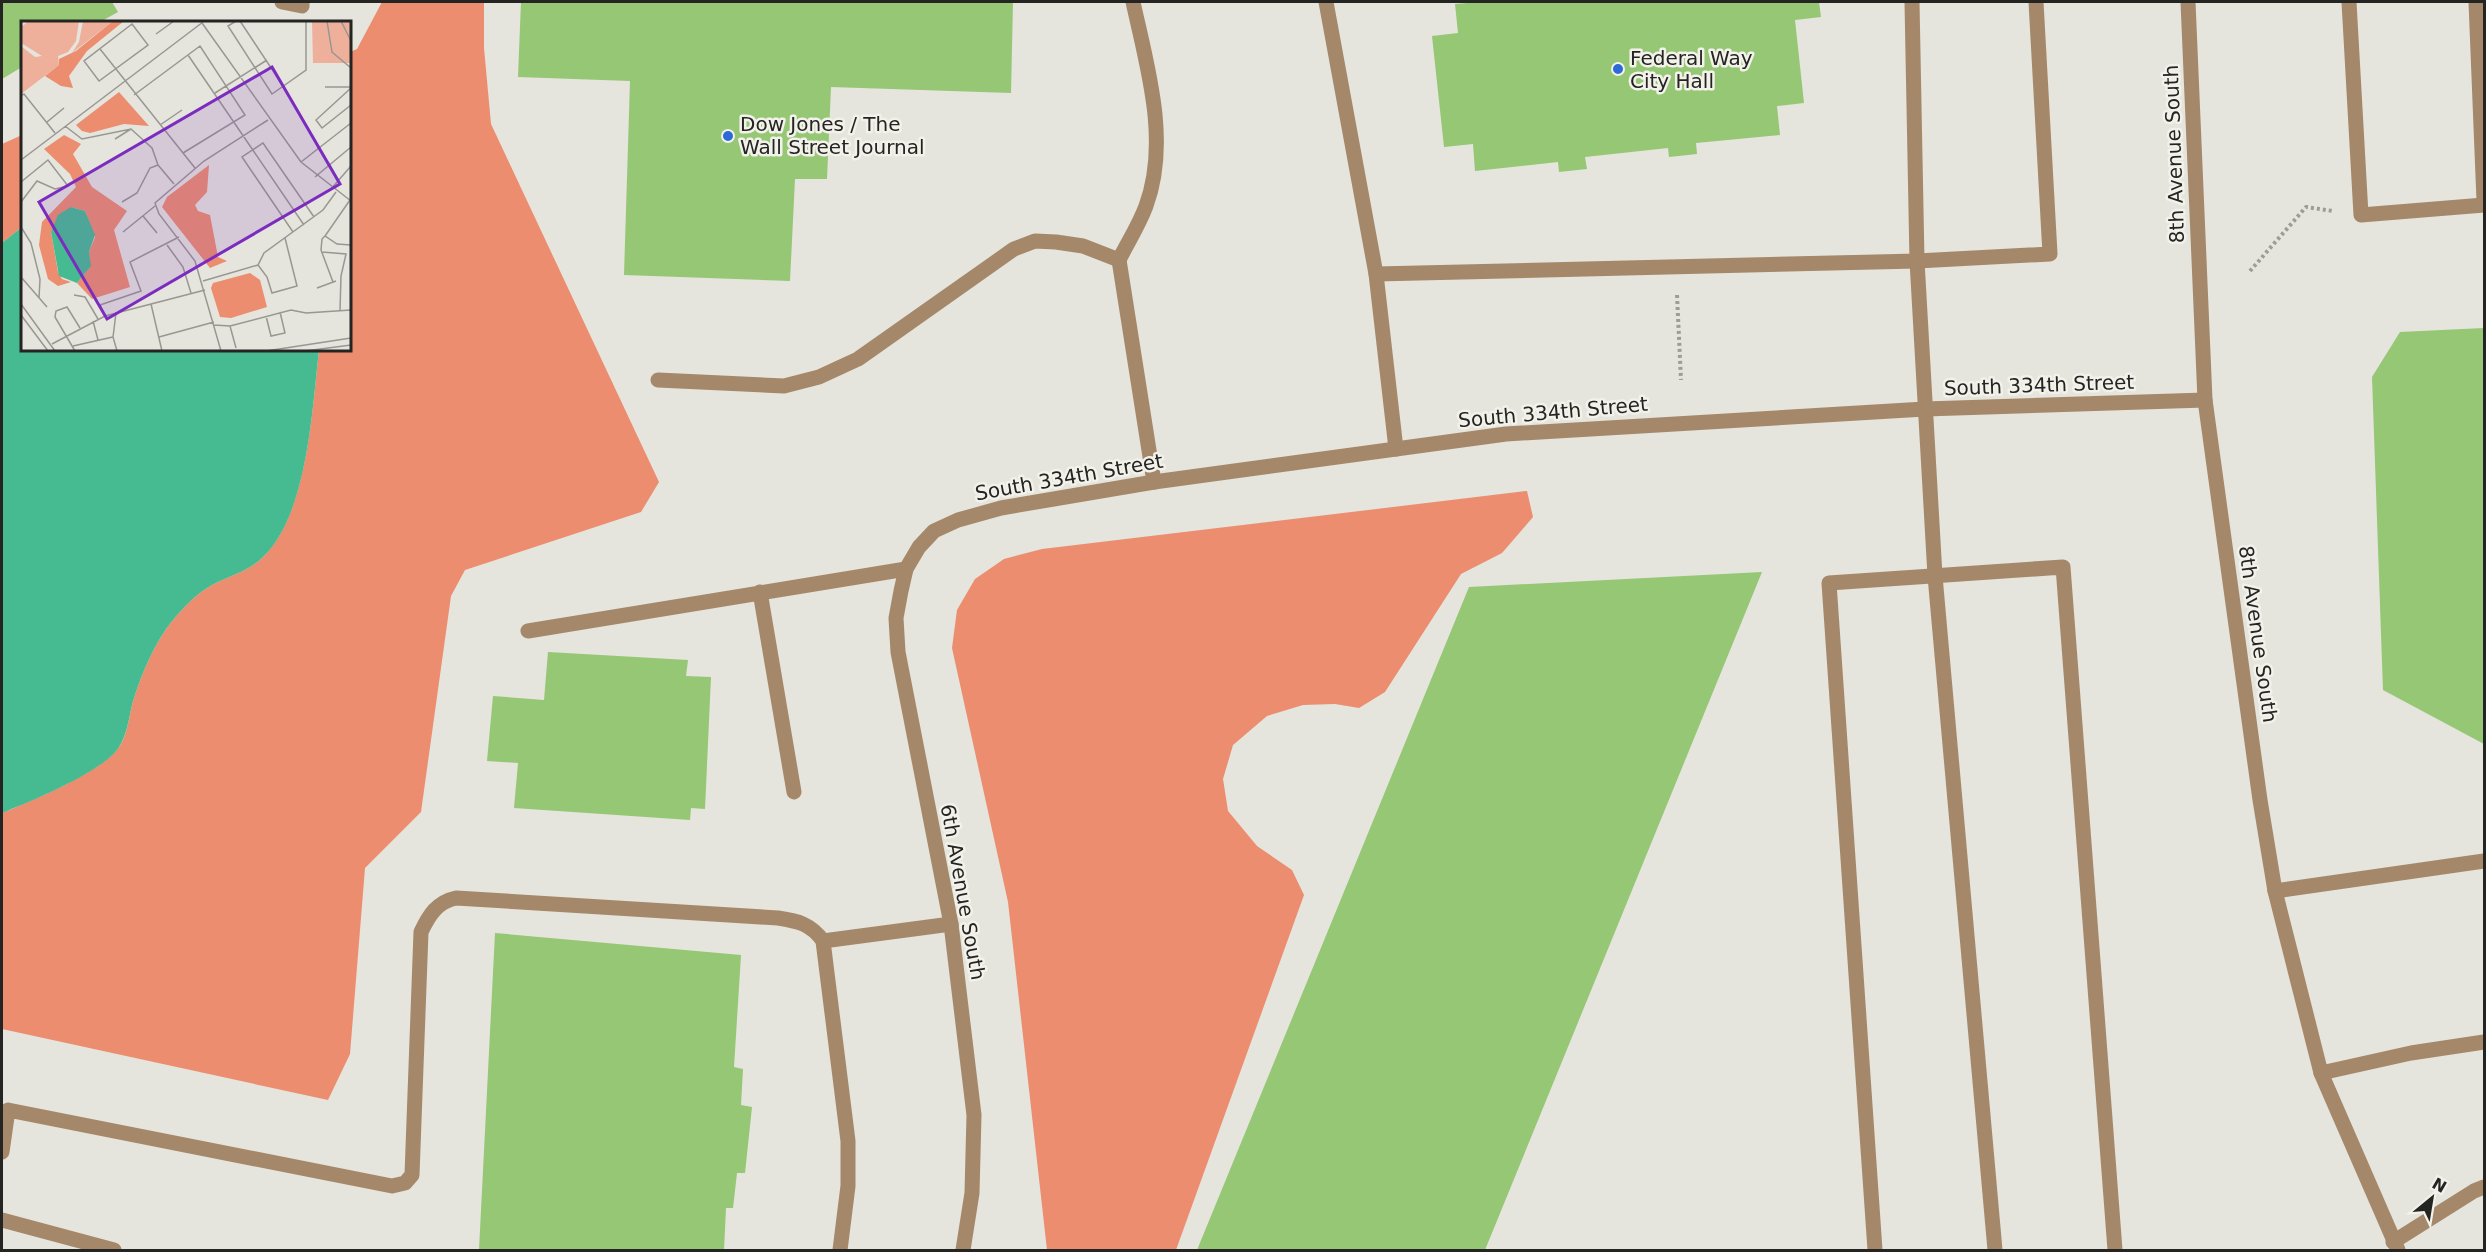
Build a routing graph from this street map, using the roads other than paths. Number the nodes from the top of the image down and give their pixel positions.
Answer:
1 (282, 2) edge
2 (302, 2) edge
3 (1133, 2) edge
4 (1326, 2) edge
5 (1911, 2) edge
6 (2036, 2) edge
7 (2188, 2) edge
8 (2349, 2) edge
9 (2476, 2) edge
10 (2484, 203) edge
11 (1119, 260) junction
12 (1917, 261) junction
13 (1376, 274) junction
14 (658, 380) dead end
15 (2205, 400) junction
16 (1925, 410) junction
17 (1396, 449) junction
18 (1155, 482) junction
19 (919, 547) joint
20 (906, 569) junction
21 (1935, 576) junction
22 (760, 592) junction
23 (528, 631) dead end
24 (794, 792) dead end
25 (2484, 861) edge
26 (2275, 891) junction
27 (951, 924) junction
28 (823, 940) junction
29 (2484, 1042) edge
30 (2321, 1073) junction
31 (2, 1152) edge
32 (2484, 1187) edge
33 (2, 1220) edge
34 (2395, 1246) edge
35 (97, 1248) edge
36 (114, 1251) edge
37 (840, 1251) edge
38 (963, 1251) edge
39 (1875, 1251) edge
40 (1995, 1251) edge
41 (2115, 1251) edge

1 - 2 street
3 - 11 street
4 - 13 street
5 - 12 street
6 - 12 street
7 - 15 street, 8th Avenue South
8 - 10 street
9 - 10 street
11 - 14 street
11 - 18 street
12 - 13 street
12 - 16 street
13 - 17 street
15 - 16 street, South 334th Street
15 - 26 street, 8th Avenue South
16 - 17 street, South 334th Street
16 - 21 street
17 - 18 street, South 334th Street
18 - 19 street, South 334th Street
19 - 20 street, 6th Avenue South
20 - 22 street
20 - 27 street, 6th Avenue South
21 - 39 street
21 - 40 street
21 - 41 street
22 - 23 street
22 - 24 street
25 - 26 street
26 - 30 street, 8th Avenue South
27 - 28 street
27 - 38 street, 6th Avenue South
28 - 31 street
28 - 37 street
29 - 30 street
30 - 34 street, 8th Avenue South
32 - 34 street
33 - 35 street
35 - 36 street

